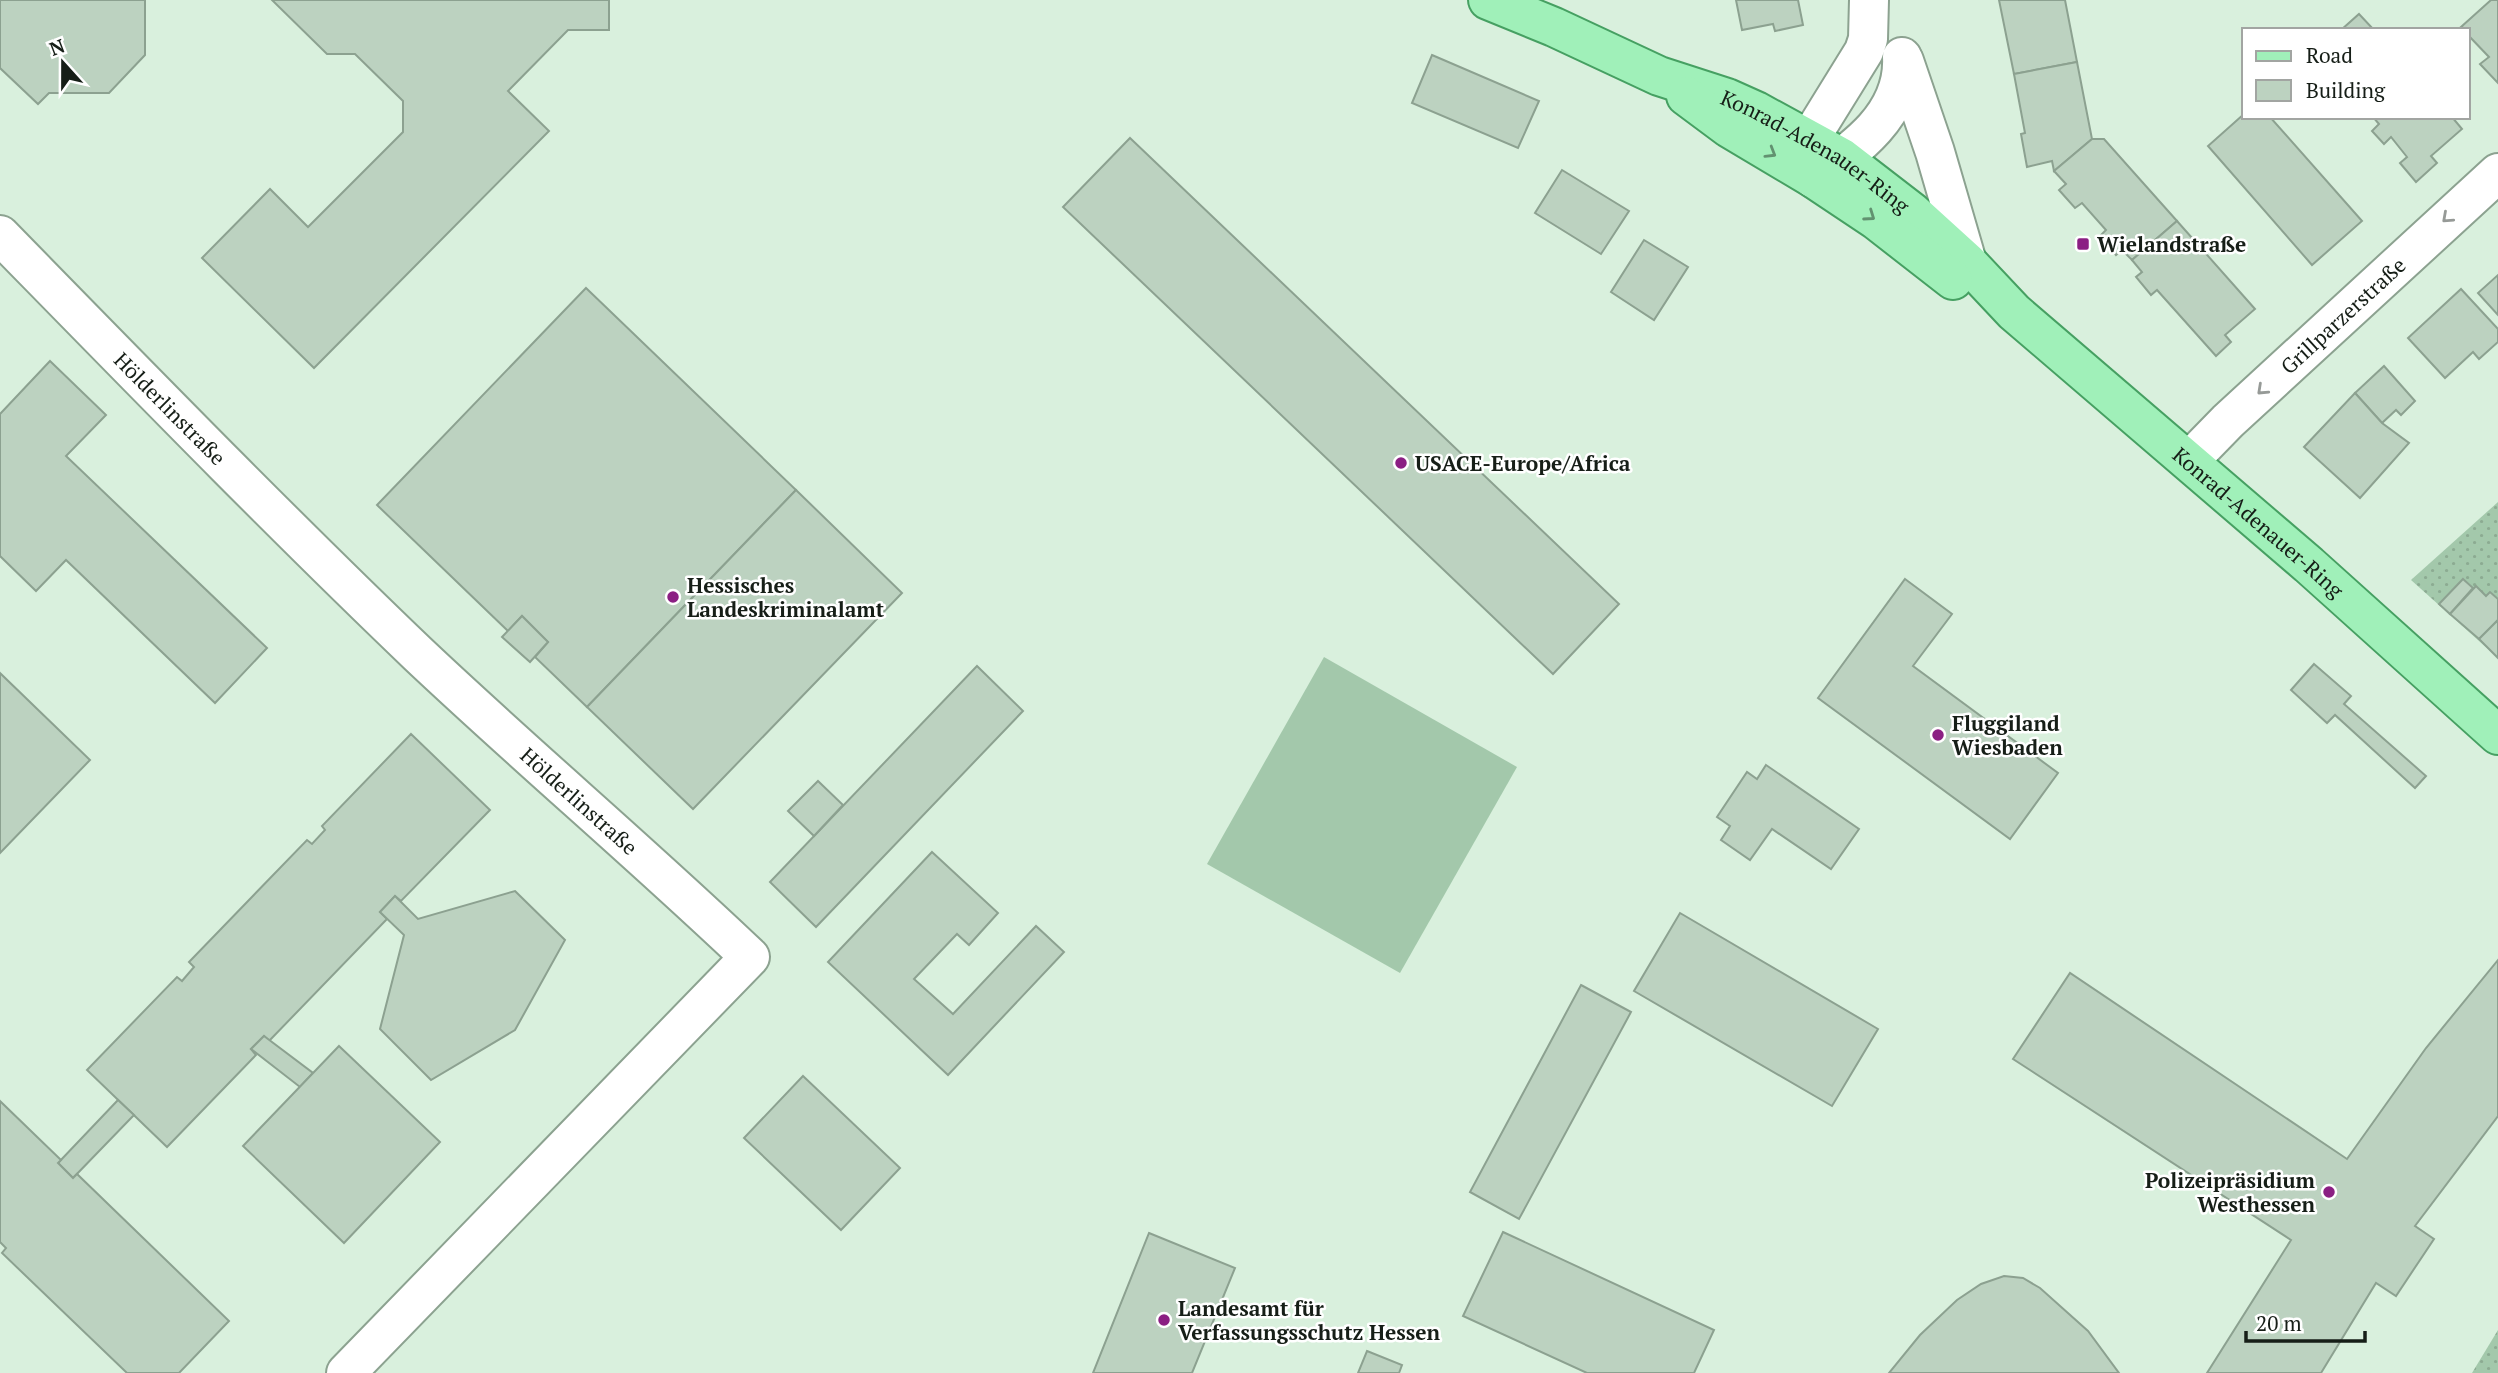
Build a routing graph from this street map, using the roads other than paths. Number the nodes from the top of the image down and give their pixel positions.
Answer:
1 (1488, 0) edge
2 (1869, 0) edge
3 (1880, 0) edge
4 (1902, 57) junction
5 (1659, 76) junction
6 (1809, 140) junction
7 (1828, 168) junction
8 (2498, 173) edge
9 (0, 235) edge
10 (1968, 262) junction
11 (2014, 312) junction
12 (2189, 461) junction
13 (2498, 735) edge
14 (345, 1373) edge

1 - 5 main road, Konrad-Adenauer-Ring
2 - 6 street
3 - 4 street
4 - 7 street
4 - 10 street
5 - 6 main road, Konrad-Adenauer-Ring
5 -> 7 main road, Konrad-Adenauer-Ring
6 - 7 street
7 - 10 main road, Konrad-Adenauer-Ring
7 -> 11 main road, Konrad-Adenauer-Ring
8 -> 12 street, Grillparzerstraße
9 - 14 street, Hölderlinstraße
10 - 11 main road, Konrad-Adenauer-Ring
11 - 12 main road, Konrad-Adenauer-Ring
12 - 13 main road, Konrad-Adenauer-Ring

